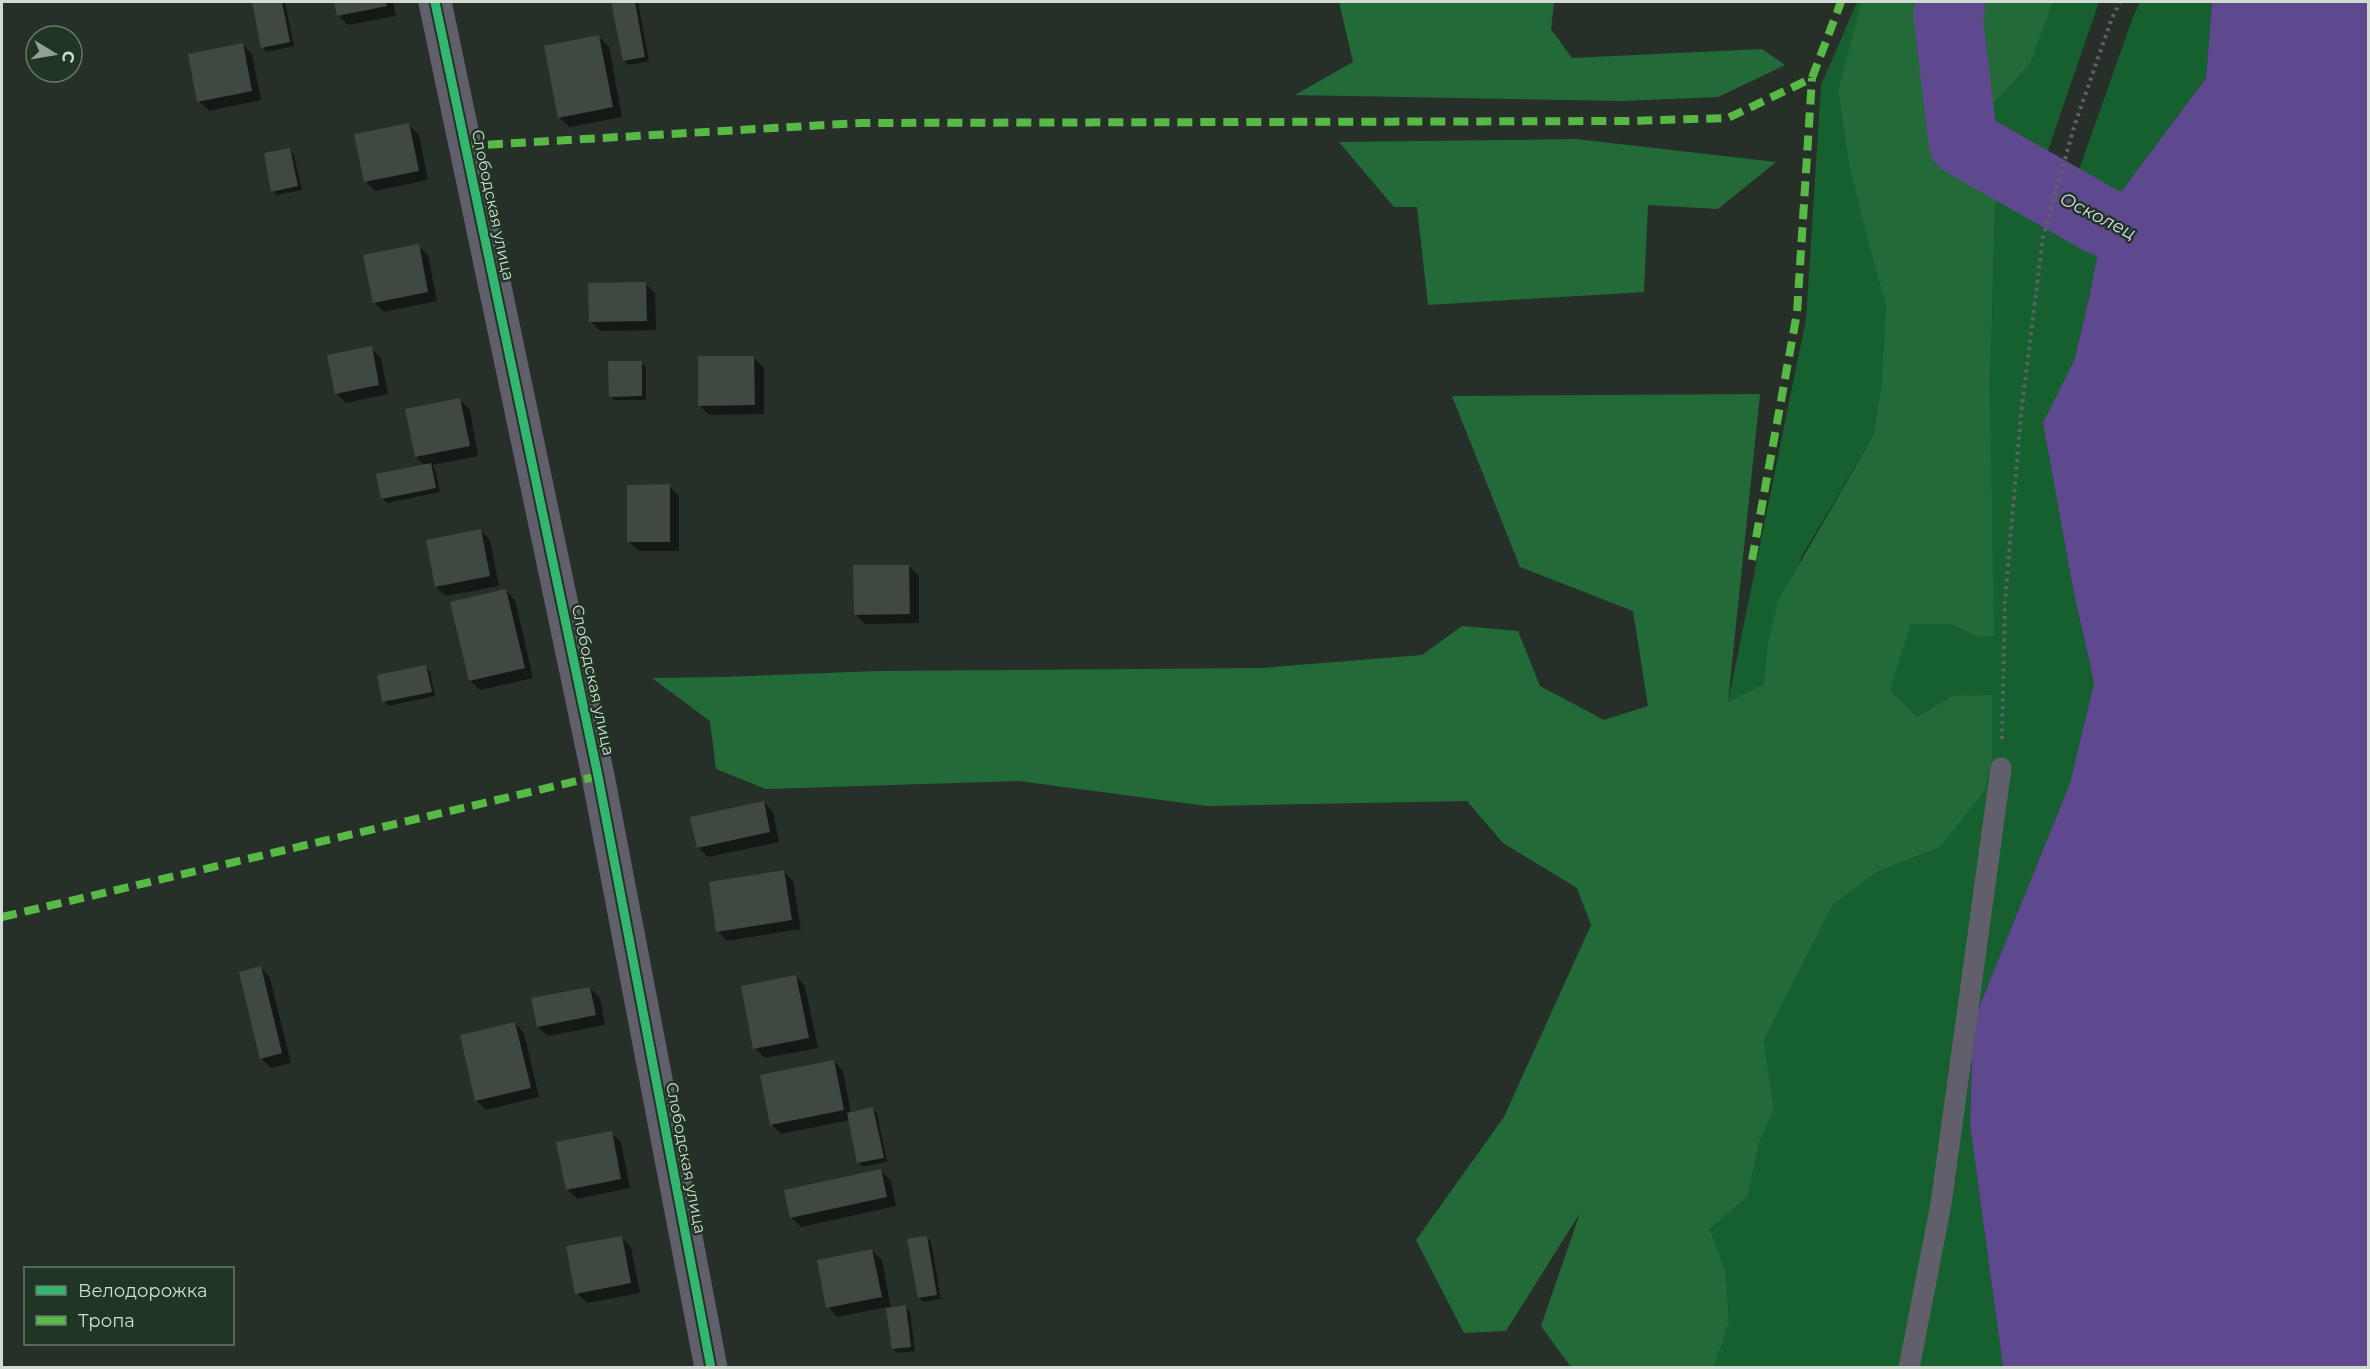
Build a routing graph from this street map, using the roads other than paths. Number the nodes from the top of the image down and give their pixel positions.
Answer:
1 (435, 2) edge
2 (2001, 768) road end
3 (711, 1368) edge
4 (1909, 1368) edge

1 - 3 street, Слободская улица
2 - 4 lane

